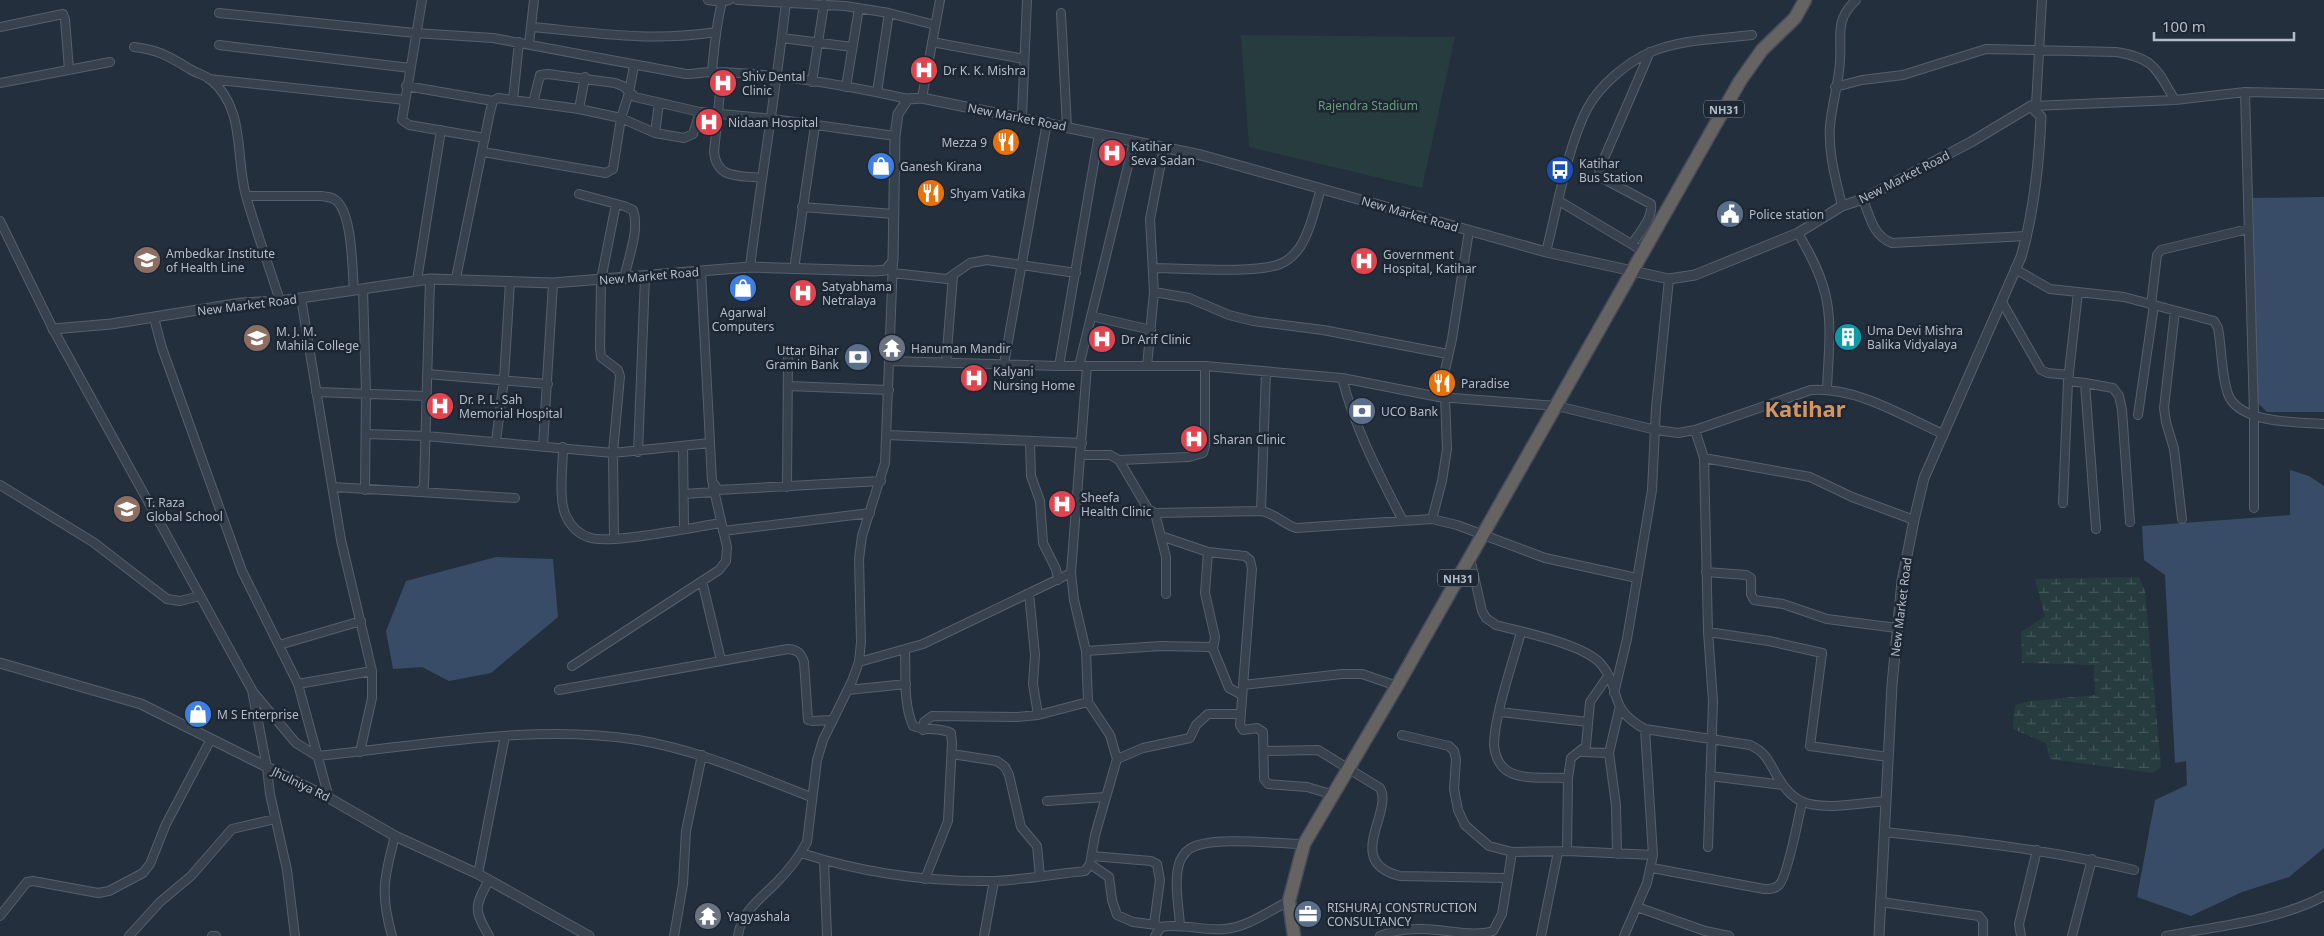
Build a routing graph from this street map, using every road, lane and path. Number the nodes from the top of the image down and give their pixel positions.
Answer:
1 (422, 0) edge
2 (534, 0) edge
3 (708, 0) edge
4 (737, 0) edge
5 (940, 0) edge
6 (1027, 0) edge
7 (1805, 0) edge
8 (1856, 0) edge
9 (2042, 0) edge
10 (726, 1) edge
11 (786, 2) junction
12 (824, 4) junction
13 (859, 8) junction
14 (889, 13) junction
15 (1061, 13) dead end
16 (219, 14) dead end
17 (935, 25) junction
18 (0, 27) edge
19 (532, 27) junction
20 (716, 32) junction
21 (415, 33) junction
22 (1752, 35) dead end
23 (782, 38) junction
24 (818, 41) junction
25 (519, 42) junction
26 (932, 42) junction
27 (529, 44) junction
28 (219, 45) dead end
29 (134, 47) dead end
30 (852, 47) junction
31 (2040, 51) junction
32 (1650, 52) junction
33 (1024, 59) junction
34 (110, 62) dead end
35 (634, 65) junction
36 (410, 68) junction
37 (69, 70) junction
38 (712, 72) junction
39 (722, 73) junction
40 (586, 77) junction
41 (778, 78) junction
42 (209, 79) junction
43 (812, 82) junction
44 (0, 84) edge
45 (406, 86) junction
46 (846, 87) junction
47 (1835, 87) junction
48 (877, 92) junction
49 (2245, 92) junction
50 (629, 93) junction
51 (2324, 94) edge
52 (922, 98) junction
53 (908, 99) junction
54 (404, 100) junction
55 (513, 100) junction
56 (2175, 100) junction
57 (493, 101) junction
58 (533, 103) junction
59 (659, 103) junction
60 (2034, 106) junction
61 (579, 109) junction
62 (700, 112) junction
63 (718, 113) junction
64 (1022, 117) junction
65 (621, 118) junction
66 (773, 119) junction
67 (1047, 122) junction
68 (814, 126) junction
69 (1066, 127) junction
70 (442, 130) junction
71 (655, 133) junction
72 (1099, 134) junction
73 (895, 136) junction
74 (485, 138) junction
75 (1134, 141) junction
76 (1164, 147) junction
77 (484, 152) junction
78 (762, 178) junction
79 (1321, 189) junction
80 (579, 194) dead end
81 (246, 196) junction
82 (1863, 199) junction
83 (1559, 201) junction
84 (616, 204) junction
85 (1842, 206) junction
86 (802, 207) junction
87 (894, 214) junction
88 (0, 221) edge
89 (2248, 229) junction
90 (1469, 231) junction
91 (1798, 233) junction
92 (2027, 236) junction
93 (1638, 248) junction
94 (1546, 252) junction
95 (893, 260) junction
96 (1021, 264) junction
97 (750, 267) junction
98 (1153, 268) junction
99 (794, 269) junction
100 (2015, 269) junction
101 (1634, 270) junction
102 (701, 271) junction
103 (892, 273) junction
104 (1076, 273) junction
105 (953, 276) junction
106 (645, 277) junction
107 (456, 278) junction
108 (1668, 278) junction
109 (430, 279) junction
110 (624, 279) junction
111 (417, 280) junction
112 (601, 280) junction
113 (510, 282) junction
114 (553, 283) junction
115 (358, 290) junction
116 (1154, 292) junction
117 (2078, 292) junction
118 (301, 298) junction
119 (280, 301) junction
120 (2002, 302) junction
121 (2152, 305) junction
122 (2175, 311) junction
123 (1091, 316) junction
124 (154, 318) junction
125 (53, 329) junction
126 (1151, 330) junction
127 (1448, 354) junction
128 (788, 356) dead end
129 (890, 361) junction
130 (946, 363) junction
131 (1004, 364) junction
132 (1059, 366) junction
133 (1083, 366) junction
134 (1148, 366) junction
135 (1205, 366) junction
136 (1266, 372) junction
137 (428, 374) junction
138 (1342, 378) junction
139 (2068, 378) junction
140 (504, 379) junction
141 (2085, 383) junction
142 (548, 384) junction
143 (788, 386) junction
144 (1828, 389) junction
145 (889, 390) junction
146 (316, 392) junction
147 (366, 394) junction
148 (426, 396) junction
149 (1441, 397) junction
150 (1557, 406) junction
151 (2254, 414) junction
152 (2138, 416) dead end
153 (2324, 424) edge
154 (1656, 430) junction
155 (1695, 430) junction
156 (366, 434) junction
157 (1943, 434) junction
158 (888, 435) junction
159 (426, 436) junction
160 (496, 441) junction
161 (1030, 442) junction
162 (710, 444) junction
163 (1082, 444) junction
164 (543, 446) junction
165 (683, 446) junction
166 (563, 448) junction
167 (638, 452) junction
168 (613, 453) junction
169 (1081, 455) junction
170 (1704, 458) junction
171 (1119, 460) junction
172 (712, 481) junction
173 (882, 481) junction
174 (0, 486) edge
175 (333, 487) junction
176 (787, 487) junction
177 (365, 490) junction
178 (420, 492) junction
179 (714, 492) junction
180 (684, 494) junction
181 (515, 498) dead end
182 (2063, 503) dead end
183 (2254, 508) dead end
184 (1261, 511) junction
185 (870, 513) junction
186 (1155, 513) junction
187 (1432, 519) junction
188 (2182, 519) dead end
189 (1914, 520) junction
190 (1403, 522) junction
191 (2130, 522) dead end
192 (722, 527) junction
193 (684, 528) junction
194 (2096, 529) dead end
195 (1482, 534) junction
196 (1161, 536) junction
197 (614, 538) junction
198 (1208, 552) junction
199 (1469, 557) junction
200 (1706, 572) junction
201 (1071, 573) junction
202 (1637, 578) junction
203 (1058, 580) junction
204 (702, 581) junction
205 (1029, 593) junction
206 (1166, 594) dead end
207 (200, 596) junction
208 (361, 621) junction
209 (1897, 628) junction
210 (1520, 632) junction
211 (1708, 632) junction
212 (280, 646) junction
213 (1213, 649) junction
214 (905, 651) junction
215 (1086, 651) junction
216 (721, 660) junction
217 (0, 662) edge
218 (859, 662) junction
219 (572, 666) dead end
220 (372, 671) junction
221 (1608, 676) junction
222 (298, 684) junction
223 (906, 684) junction
224 (1243, 685) junction
225 (1398, 686) junction
226 (252, 690) junction
227 (558, 690) dead end
228 (848, 690) junction
229 (1614, 693) junction
230 (1242, 695) junction
231 (1088, 702) junction
232 (1620, 710) junction
233 (1500, 712) junction
234 (1241, 714) junction
235 (1038, 715) junction
236 (832, 720) junction
237 (1588, 722) junction
238 (1645, 729) junction
239 (923, 730) junction
240 (1402, 735) dead end
241 (505, 736) junction
242 (211, 739) junction
243 (1712, 739) junction
244 (1264, 751) junction
245 (360, 752) junction
246 (1581, 752) junction
247 (1610, 753) junction
248 (952, 754) junction
249 (702, 755) junction
250 (317, 756) junction
251 (1888, 757) junction
252 (1117, 759) junction
253 (267, 768) junction
254 (1350, 769) junction
255 (1710, 776) junction
256 (1568, 778) junction
257 (1783, 785) junction
258 (1334, 795) junction
259 (1106, 796) junction
260 (811, 797) junction
261 (329, 798) junction
262 (1047, 801) dead end
263 (1802, 802) junction
264 (1886, 802) junction
265 (275, 819) junction
266 (1884, 832) junction
267 (395, 836) junction
268 (1304, 844) junction
269 (1708, 847) dead end
270 (2037, 850) junction
271 (1567, 851) junction
272 (1512, 852) junction
273 (1558, 852) junction
274 (801, 853) junction
275 (1617, 854) junction
276 (1653, 855) junction
277 (824, 860) junction
278 (1091, 860) junction
279 (2092, 860) junction
280 (1652, 868) junction
281 (2134, 870) dead end
282 (478, 874) junction
283 (1040, 876) junction
284 (1507, 878) junction
285 (925, 879) junction
286 (489, 880) junction
287 (994, 881) junction
288 (2324, 896) edge
289 (1289, 901) junction
290 (1881, 902) junction
291 (1637, 907) junction
292 (0, 916) edge
293 (1158, 925) junction
294 (1180, 926) junction
295 (1451, 934) edge
296 (129, 936) edge
297 (295, 936) edge
298 (392, 936) edge
299 (488, 936) edge
300 (589, 936) edge
301 (674, 936) edge
302 (738, 936) edge
303 (827, 936) edge
304 (984, 936) edge
305 (1155, 936) edge
306 (1294, 936) edge
307 (1380, 936) edge
308 (1541, 936) edge
309 (1624, 936) edge
310 (1729, 936) edge
311 (1879, 936) edge
312 (1983, 936) edge
313 (2021, 936) edge
314 (2072, 936) edge
315 (2166, 936) edge

1 - 21 street
2 - 19 street
3 - 10 street
4 - 11 street
5 - 17 street
6 - 33 street
7 - 93 highway, NH31
8 - 47 street
9 - 31 street
10 - 20 street
11 - 12 street
11 - 23 street
12 - 13 street
12 - 24 street
13 - 14 street
13 - 30 street
14 - 17 street
14 - 48 street
15 - 69 street
16 - 21 street
17 - 26 street
18 - 37 street
19 - 20 street
19 - 27 street
20 - 38 street
21 - 25 street
21 - 36 street
22 - 32 street
23 - 24 street
23 - 41 street
24 - 30 street
24 - 43 street
25 - 27 street
25 - 55 street
26 - 33 street
26 - 52 street
27 - 35 street
28 - 36 street
29 - 42 street
30 - 46 street
31 - 47 street
31 - 56 street
31 - 60 street
32 - 83 street
32 - 93 street
33 - 64 street
34 - 37 street
35 - 38 street
35 - 50 street
36 - 45 street
37 - 44 street
38 - 39 street
39 - 41 street
39 - 63 street
40 - 50 street
40 - 58 street
40 - 61 street
41 - 43 street
41 - 66 street
42 - 54 street
42 - 81 street
43 - 46 street
45 - 54 street
45 - 57 street
46 - 48 street
47 - 85 street
48 - 53 street
49 - 51 street
49 - 56 street
49 - 89 street
50 - 59 street
50 - 65 street
52 - 53 street, New Market Road
52 - 64 street, New Market Road
53 - 73 street
54 - 70 street
55 - 57 street
55 - 58 street
56 - 60 street
57 - 74 street
58 - 61 street
59 - 62 street
59 - 71 street
60 - 82 street, New Market Road
60 - 92 street, New Market Road
61 - 65 street
62 - 63 street
62 - 71 street
63 - 66 street
63 - 78 street
64 - 67 street, New Market Road
65 - 71 street
65 - 77 street
66 - 68 street
66 - 78 street
67 - 69 street, New Market Road
67 - 96 street
68 - 73 street
68 - 86 street
69 - 72 street, New Market Road
70 - 74 street
70 - 111 street
72 - 75 street, New Market Road
72 - 104 street
73 - 87 street
74 - 77 street
75 - 76 street, New Market Road
75 - 123 street
76 - 79 street, New Market Road
76 - 98 street
77 - 107 street
78 - 97 street
79 - 90 street, New Market Road
79 - 98 street
80 - 84 street
81 - 115 street
81 - 119 street
82 - 85 street, New Market Road
82 - 92 street
83 - 93 street
83 - 94 street
84 - 110 street
84 - 112 street
85 - 91 street, New Market Road
86 - 87 street
86 - 99 street
87 - 95 street
88 - 125 street
89 - 121 street
89 - 151 street
90 - 94 street, New Market Road
90 - 127 street
91 - 108 street, New Market Road
91 - 144 street
92 - 100 street, New Market Road
93 - 101 highway, NH31
94 - 101 street, New Market Road
95 - 99 street, New Market Road
95 - 103 street
96 - 104 street
96 - 105 street
96 - 131 street
97 - 99 street, New Market Road
97 - 102 street, New Market Road
98 - 116 street
100 - 117 street
100 - 120 street, New Market Road
101 - 108 street, New Market Road
101 - 150 highway, NH31
102 - 106 street, New Market Road
102 - 162 street
103 - 105 street
103 - 129 street
104 - 132 street
105 - 130 street
106 - 110 street, New Market Road
106 - 167 street
107 - 109 street, New Market Road
107 - 113 street, New Market Road
108 - 154 street
109 - 111 street, New Market Road
109 - 137 street
110 - 112 street, New Market Road
111 - 115 street, New Market Road
112 - 114 street, New Market Road
112 - 168 street
113 - 114 street, New Market Road
113 - 140 street
114 - 142 street
115 - 118 street, New Market Road
115 - 147 street
116 - 126 street
116 - 127 street
117 - 121 street
117 - 139 street
118 - 119 street, New Market Road
118 - 146 street
119 - 124 street, New Market Road
120 - 139 street
120 - 157 street, New Market Road
121 - 122 street
121 - 152 street
122 - 151 street
122 - 188 street
123 - 126 street
123 - 133 street
124 - 125 street, New Market Road
124 - 212 street
125 - 207 street
126 - 134 street
127 - 149 street
128 - 143 street
129 - 130 street
129 - 145 street
130 - 131 street
131 - 132 street
132 - 133 street
133 - 134 street
133 - 163 street
134 - 135 street
135 - 136 street
135 - 171 street
136 - 138 street
136 - 184 street
137 - 140 street
137 - 148 street
138 - 149 street
138 - 190 street
139 - 141 street
139 - 182 street
140 - 142 street
140 - 160 street
141 - 191 street
141 - 194 street
142 - 164 street
143 - 145 street
143 - 176 street
144 - 155 street
144 - 157 street
145 - 158 street
146 - 147 street
146 - 175 street
147 - 148 street
147 - 156 street
148 - 159 street
149 - 150 street
149 - 187 street
150 - 154 street
150 - 195 highway, NH31
151 - 153 street
151 - 183 street
154 - 155 street
154 - 202 street
155 - 170 street
156 - 159 street
156 - 177 street
157 - 189 street, New Market Road
158 - 161 street
158 - 173 street
159 - 160 street
159 - 178 street
160 - 164 street
161 - 163 street
161 - 203 street
162 - 165 street
162 - 172 street
163 - 169 street
164 - 166 street
165 - 167 street
165 - 180 street
166 - 168 street
166 - 197 street
167 - 168 street
168 - 197 street
169 - 171 street
169 - 201 street
170 - 189 street
170 - 200 street
171 - 186 street
172 - 176 street
172 - 179 street
173 - 176 street
173 - 185 street
174 - 207 street
175 - 177 street
175 - 208 street
177 - 178 street
178 - 181 street
179 - 180 street
179 - 192 street
180 - 193 street
184 - 186 street
184 - 190 street
185 - 192 street
185 - 218 street
186 - 196 street
187 - 190 street
187 - 195 street
189 - 209 street, New Market Road
192 - 193 street
192 - 204 street
193 - 197 street
195 - 199 highway, NH31
195 - 202 street
196 - 198 street
196 - 206 street
198 - 213 street
198 - 224 street
199 - 210 street
199 - 225 highway, NH31
200 - 209 street
200 - 211 street
201 - 203 street
201 - 215 street
202 - 229 street
203 - 205 street
204 - 216 street
204 - 219 street
205 - 214 street
205 - 235 street
207 - 226 street
208 - 212 street
208 - 220 street
209 - 251 street, New Market Road
210 - 221 street
210 - 233 street
211 - 243 street
211 - 251 street
212 - 222 street
213 - 215 street
213 - 230 street
214 - 218 street
214 - 223 street
215 - 231 street
216 - 227 street
216 - 236 street
217 - 242 street, Jhulniya Rd
218 - 228 street
220 - 222 street
220 - 245 street
221 - 229 street
221 - 237 street
222 - 250 street
223 - 228 street
223 - 239 street
224 - 225 street
224 - 230 street
225 - 254 highway, NH31
226 - 250 street
226 - 253 street
228 - 236 street
229 - 232 street
230 - 234 street
231 - 235 street
231 - 252 street
232 - 238 street
232 - 247 street
233 - 237 street
233 - 256 street
234 - 244 street
234 - 252 street
235 - 239 street
236 - 260 street
237 - 246 street
238 - 243 street
238 - 276 street
239 - 248 street
240 - 272 street
241 - 245 street
241 - 249 street
241 - 282 street
242 - 253 street, Jhulniya Rd
242 - 292 street
243 - 255 street
243 - 257 street
244 - 254 street
244 - 258 street
245 - 250 street
246 - 247 street
246 - 256 street
247 - 275 street
248 - 283 street
248 - 285 street
249 - 260 street
249 - 301 street
250 - 261 street
251 - 264 street, New Market Road
252 - 259 street
253 - 261 street, Jhulniya Rd
253 - 265 street
254 - 258 highway, NH31
254 - 284 street
255 - 257 street
255 - 269 street
256 - 271 street
257 - 263 street
258 - 268 highway, NH31
259 - 262 street
259 - 278 street
260 - 274 street
261 - 267 street, Jhulniya Rd
263 - 264 street
263 - 280 street
264 - 266 street, New Market Road
265 - 296 street
265 - 297 street
266 - 270 street
266 - 290 street, New Market Road
267 - 282 street, Jhulniya Rd
267 - 298 street
268 - 289 highway, NH31
268 - 294 street
270 - 279 street
270 - 313 street
271 - 273 street
271 - 275 street
272 - 273 street
272 - 284 street
273 - 308 street
274 - 277 street
274 - 302 street
275 - 276 street
276 - 280 street
277 - 285 street
277 - 303 street
278 - 283 street
278 - 293 street
278 - 293 street
279 - 281 street
279 - 314 street
280 - 291 street
282 - 286 street, Jhulniya Rd
283 - 287 street
284 - 295 street
285 - 287 street
286 - 299 street
286 - 300 street, Jhulniya Rd
287 - 304 street
288 - 315 street
289 - 294 street
289 - 306 highway, NH31
290 - 311 street, New Market Road
290 - 312 street
291 - 309 street
291 - 310 street
293 - 294 street
293 - 305 street
295 - 307 street

